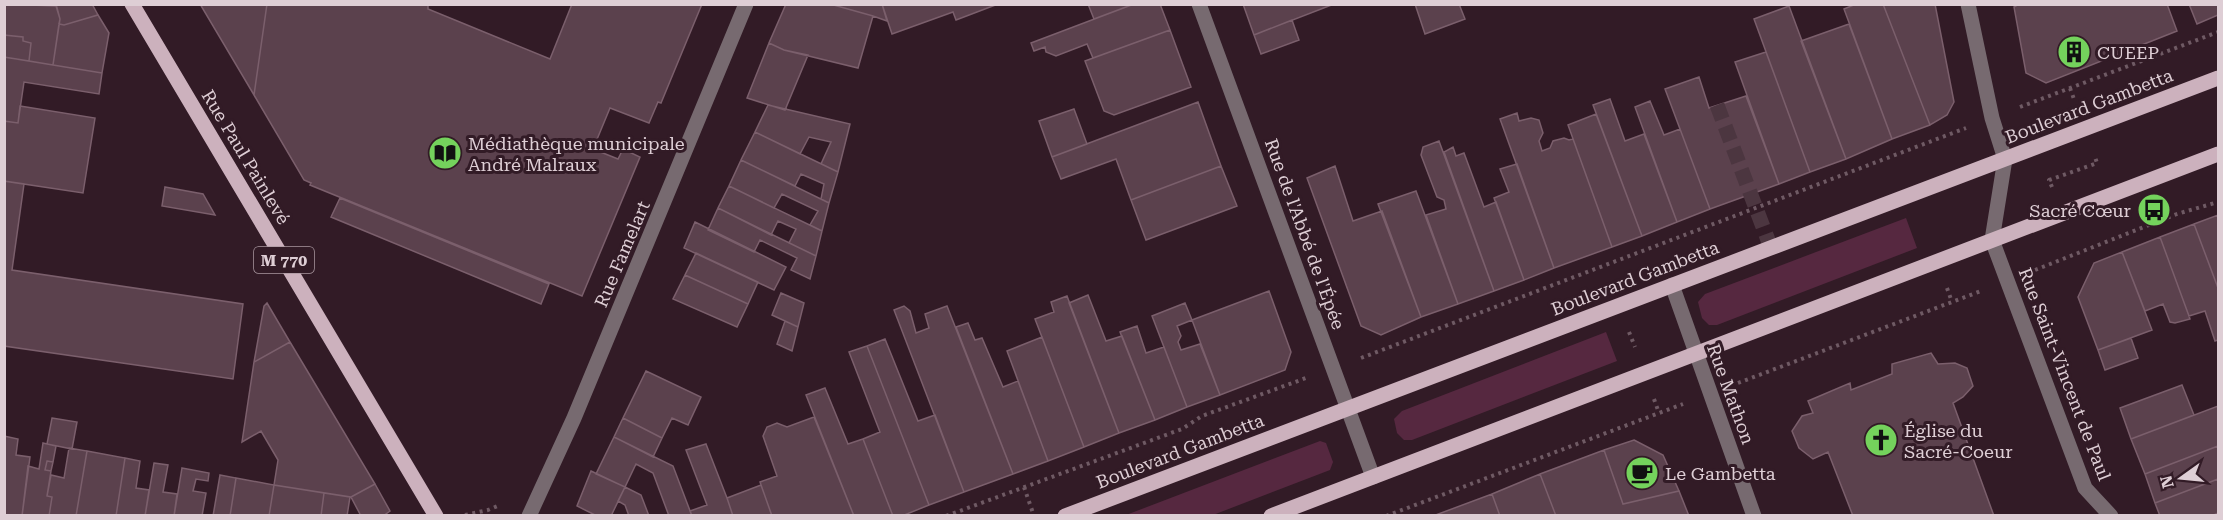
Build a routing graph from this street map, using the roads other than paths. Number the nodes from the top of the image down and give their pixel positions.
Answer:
1 (132, 4) edge
2 (746, 4) edge
3 (1199, 4) edge
4 (1968, 4) edge
5 (2218, 78) edge
6 (2218, 154) edge
7 (2005, 159) junction
8 (1992, 240) junction
9 (1672, 285) junction
10 (1696, 353) junction
11 (1348, 408) junction
12 (1373, 477) junction
13 (436, 516) edge
14 (529, 516) edge
15 (1065, 516) edge
16 (1271, 516) edge
17 (1754, 516) edge
18 (2111, 516) edge

1 - 13 main road, Rue Paul Painlevé / M 770
2 - 14 street, Rue Famelart
3 - 11 street, Rue de l'Abbé de l'Épée
4 - 7 street
5 - 7 main road, Boulevard Gambetta
6 - 8 main road
7 - 8 street
7 - 9 main road, Boulevard Gambetta
8 - 10 main road
8 - 18 street, Rue Saint-Vincent de Paul
9 - 10 street, Rue Mathon
9 - 11 main road, Boulevard Gambetta
10 - 12 main road
10 - 17 street, Rue Mathon
11 - 12 street, Rue de l'Abbé de l'Épée
11 - 15 main road, Boulevard Gambetta
12 - 16 main road

